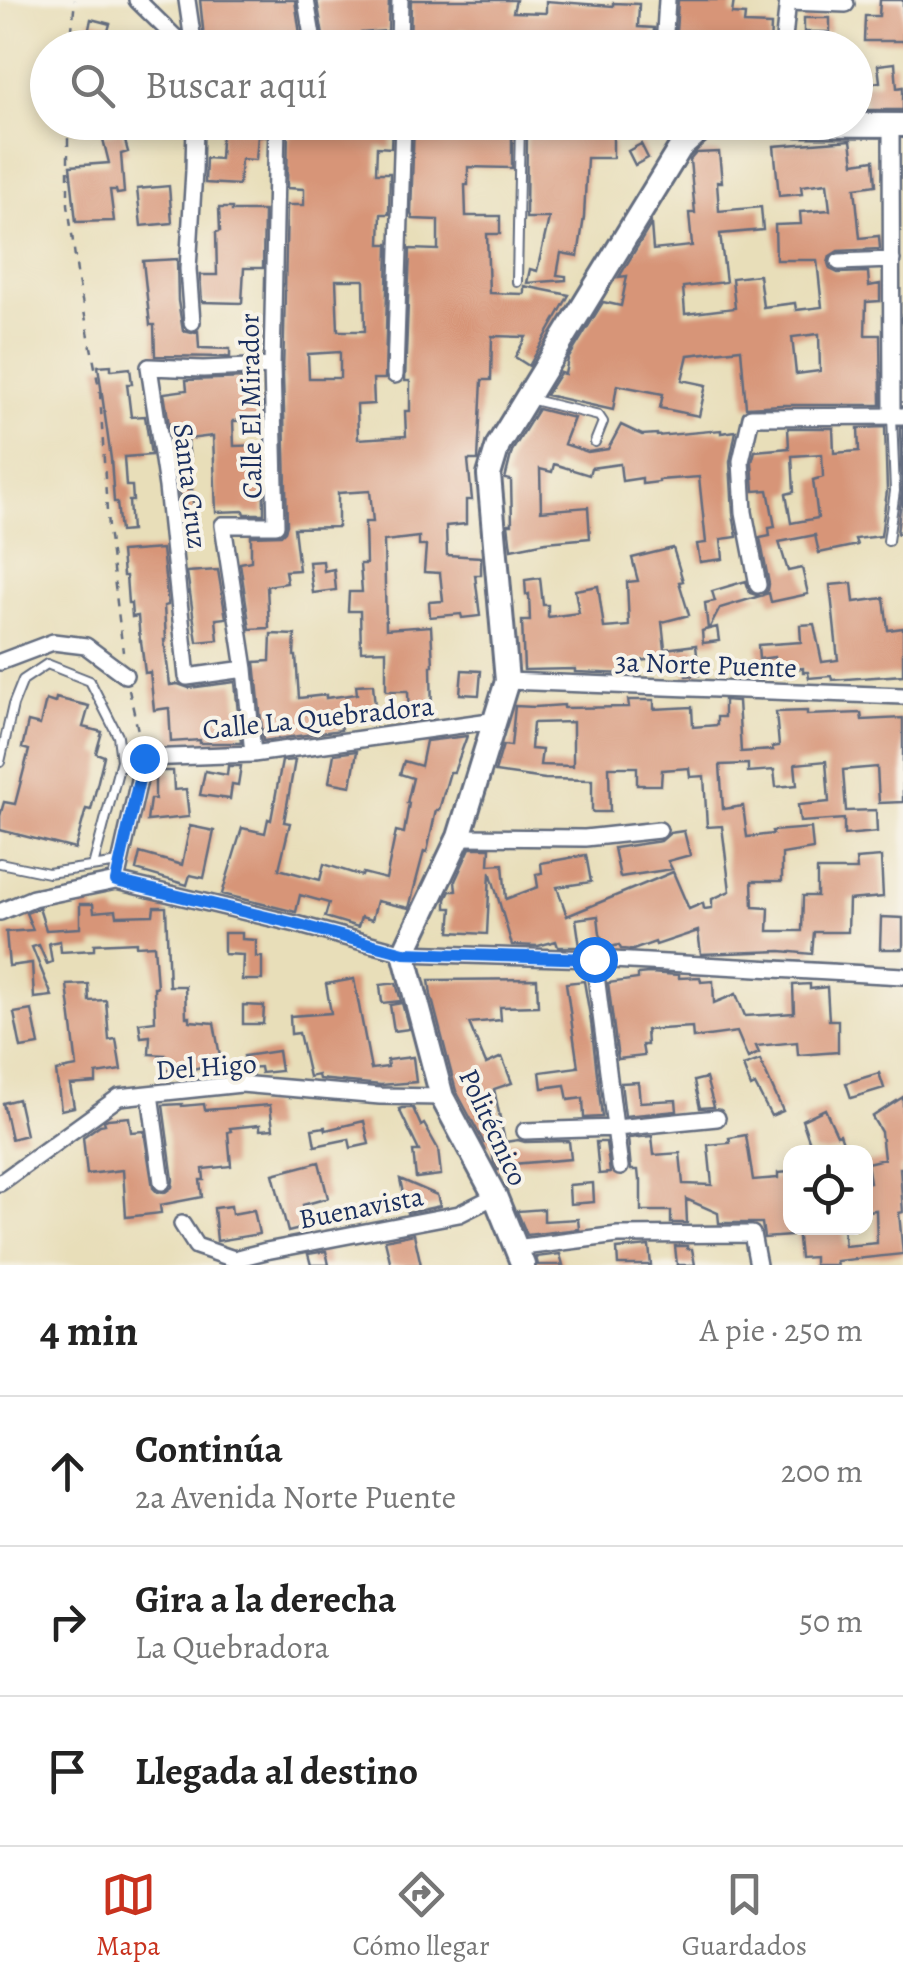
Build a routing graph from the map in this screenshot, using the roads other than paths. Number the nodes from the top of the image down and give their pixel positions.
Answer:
1 (136, 0) edge
2 (187, 0) edge
3 (306, 0) edge
4 (400, 0) edge
5 (666, 0) edge
6 (788, 1) edge
7 (846, 4) dead end
8 (167, 30) edge
9 (191, 30) edge
10 (311, 30) edge
11 (400, 30) edge
12 (665, 30) edge
13 (785, 30) edge
14 (897, 125) edge
15 (194, 140) edge
16 (276, 140) edge
17 (402, 140) edge
18 (520, 140) edge
19 (685, 140) edge
20 (892, 260) junction
21 (839, 262) dead end
22 (516, 282) dead end
23 (192, 322) dead end
24 (272, 366) junction
25 (394, 375) dead end
26 (525, 398) junction
27 (894, 416) edge
28 (595, 442) dead end
29 (888, 541) dead end
30 (758, 585) dead end
31 (0, 662) edge
32 (245, 669) junction
33 (125, 675) road end
34 (507, 681) junction
35 (903, 696) edge
36 (496, 720) junction
37 (253, 754) junction
38 (0, 762) edge
39 (659, 830) dead end
40 (459, 837) junction
41 (0, 863) edge
42 (120, 863) junction
43 (92, 866) junction
44 (116, 881) junction
45 (0, 912) edge
46 (404, 953) junction
47 (594, 959) junction
48 (903, 976) edge
49 (150, 1094) junction
50 (442, 1097) junction
51 (717, 1118) dead end
52 (616, 1128) junction
53 (525, 1131) dead end
54 (620, 1167) dead end
55 (162, 1182) dead end
56 (0, 1183) edge
57 (495, 1196) junction
58 (182, 1224) dead end
59 (519, 1256) edge
60 (236, 1262) edge
61 (758, 1265) edge

1 - 8 street
2 - 9 street
3 - 10 street
4 - 11 street
5 - 12 street
6 - 7 street
6 - 13 street
14 - 20 street
15 - 23 street
16 - 24 street, Calle El Mirador
17 - 25 street
18 - 22 lane
19 - 26 street
20 - 21 street
20 - 27 street
24 - 32 street, Calle El Mirador
24 - 32 street, Santa Cruz
26 - 28 lane
26 - 34 street
27 - 29 lane
27 - 30 street
31 - 33 street
32 - 37 street, Calle El Mirador
34 - 35 street, 3a Norte Puente
34 - 36 street
36 - 37 street, Calle La Quebradora
36 - 40 street
37 - 42 street, Calle La Quebradora
38 - 43 lane
39 - 40 street
40 - 46 street
41 - 43 lane
42 - 43 lane
42 - 44 street
44 - 45 street
44 - 46 street
46 - 47 street
46 - 50 street, Politécnico
47 - 48 street
47 - 52 street
49 - 50 street, Del Higo
49 - 55 street
49 - 56 street, Del Higo
50 - 57 street, Politécnico
51 - 52 street
52 - 53 street
52 - 54 street
57 - 59 street, Politécnico
57 - 60 street, Buenavista
58 - 60 street
59 - 61 street

